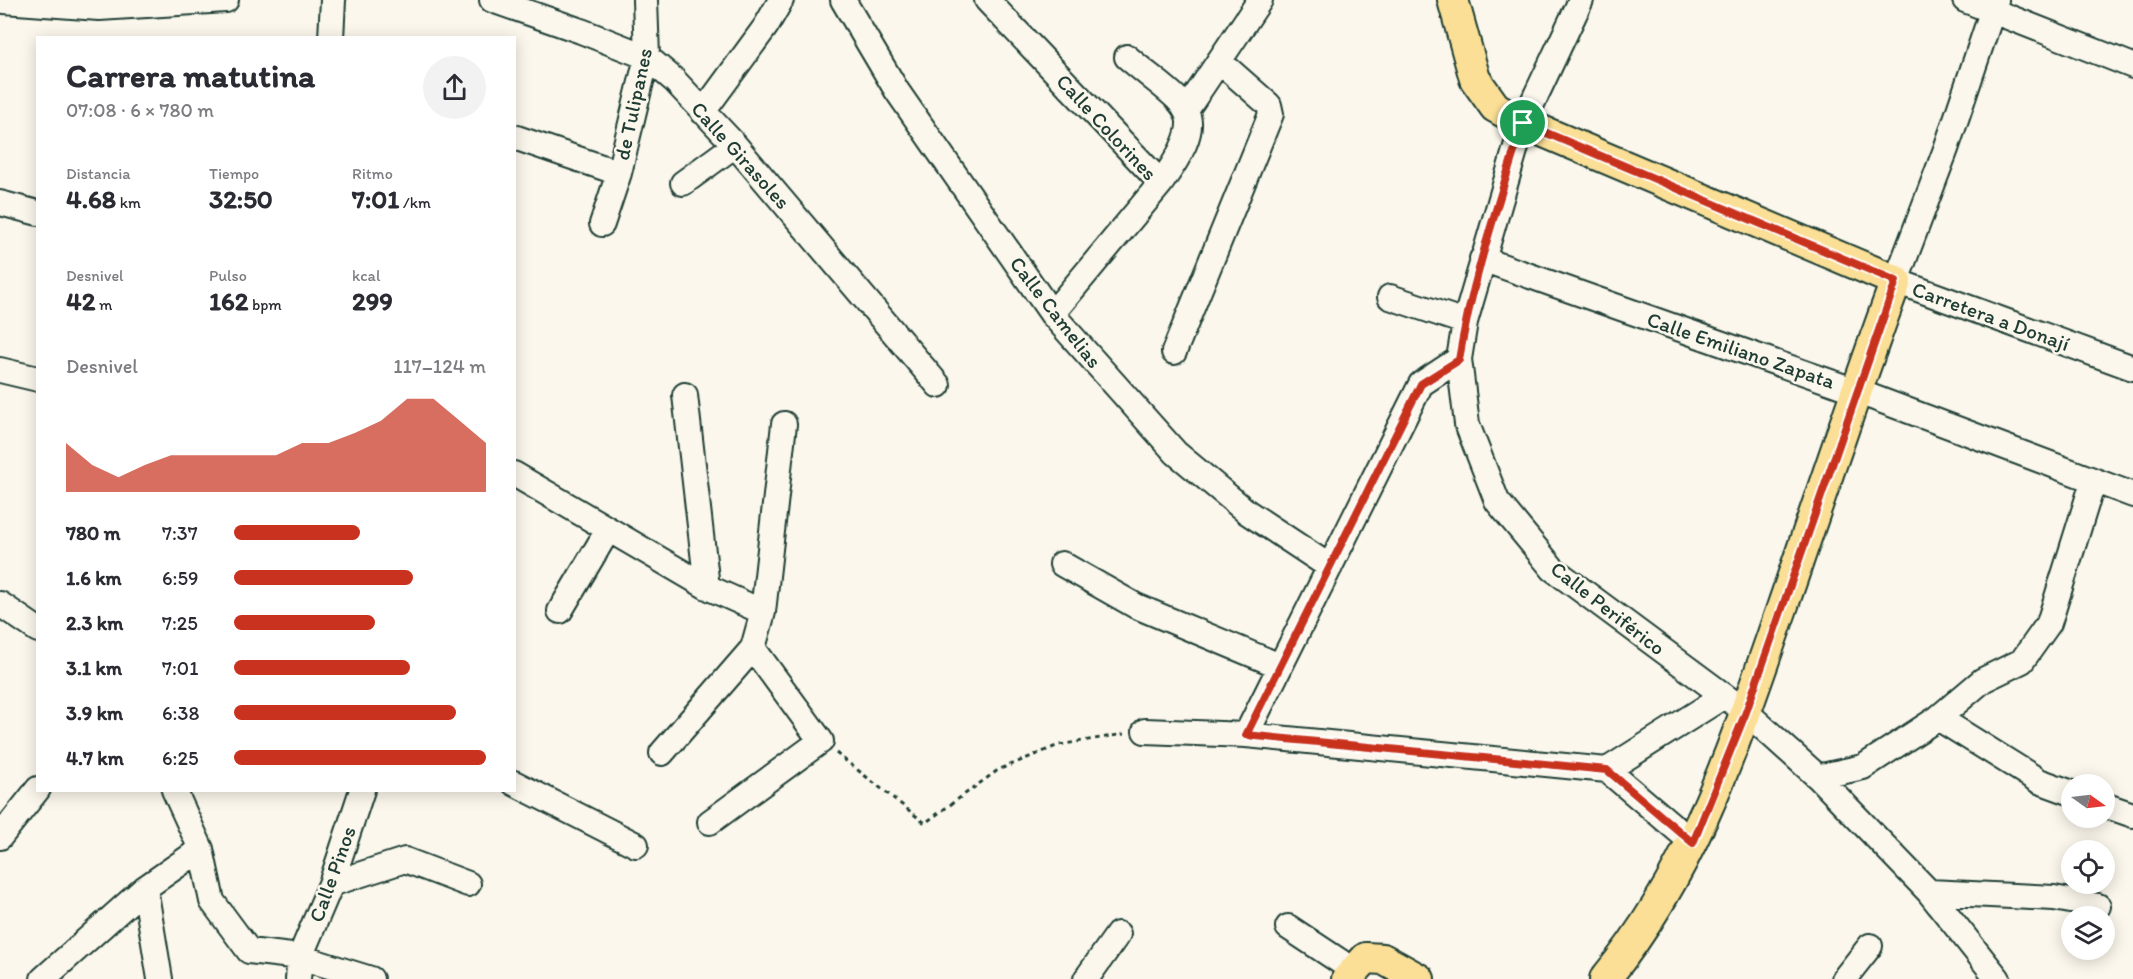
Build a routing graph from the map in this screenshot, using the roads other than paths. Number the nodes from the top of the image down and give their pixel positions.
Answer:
1 (5, 0) edge
2 (226, 0) edge
3 (333, 0) edge
4 (645, 0) edge
5 (781, 0) edge
6 (843, 0) edge
7 (987, 0) edge
8 (1260, 0) edge
9 (1453, 0) edge
10 (1581, 0) edge
11 (1965, 0) edge
12 (504, 2) edge
13 (1994, 6) edge
14 (0, 8) edge
15 (331, 36) edge
16 (647, 57) junction
17 (1127, 57) dead end
18 (1219, 61) junction
19 (2133, 66) edge
20 (1187, 109) junction
21 (703, 112) junction
22 (1523, 123) junction
23 (519, 142) edge
24 (735, 145) junction
25 (619, 173) junction
26 (683, 183) dead end
27 (1161, 183) junction
28 (0, 203) edge
29 (36, 212) edge
30 (602, 224) dead end
31 (1482, 259) junction
32 (1896, 281) junction
33 (1390, 297) dead end
34 (1052, 314) junction
35 (1465, 322) junction
36 (1174, 352) dead end
37 (1459, 360) junction
38 (2133, 368) edge
39 (0, 370) edge
40 (36, 379) edge
41 (938, 385) dead end
42 (1856, 391) junction
43 (685, 395) dead end
44 (784, 424) dead end
45 (516, 475) edge
46 (2093, 482) junction
47 (2133, 495) edge
48 (608, 530) junction
49 (1062, 564) dead end
50 (1330, 567) junction
51 (707, 587) junction
52 (0, 604) edge
53 (560, 611) dead end
54 (763, 612) junction
55 (36, 625) edge
56 (753, 648) junction
57 (1280, 666) junction
58 (1735, 704) junction
59 (1938, 718) junction
60 (1145, 731) road end
61 (1246, 735) junction
62 (663, 753) dead end
63 (1607, 770) junction
64 (1818, 777) junction
65 (516, 784) edge
66 (2061, 789) edge
67 (36, 792) edge
68 (175, 792) edge
69 (361, 792) edge
70 (2115, 809) edge
71 (2133, 815) edge
72 (710, 822) dead end
73 (0, 837) edge
74 (1693, 843) junction
75 (636, 845) dead end
76 (201, 849) junction
77 (331, 884) junction
78 (468, 884) dead end
79 (145, 888) junction
80 (1929, 892) junction
81 (2098, 906) dead end
82 (1288, 927) dead end
83 (1118, 934) dead end
84 (1870, 946) dead end
85 (299, 968) edge
86 (1350, 974) edge
87 (43, 979) edge
88 (159, 979) edge
89 (371, 979) edge
90 (1086, 979) edge
91 (1419, 979) edge
92 (1605, 979) edge
93 (1844, 979) edge
94 (1998, 979) edge

1 - 2 street
1 - 14 street
3 - 15 street
4 - 16 street, de Tulipanes
5 - 21 street
6 - 34 street, Calle Camelias
7 - 27 street, Calle Colorines
8 - 18 street
9 - 22 main road, Carretera a Donají
10 - 22 street, Calle Periférico
11 - 13 street
12 - 16 street, Calle Girasoles
13 - 19 street
13 - 32 street
16 - 21 street, Calle Girasoles
16 - 25 street, de Tulipanes
17 - 20 street
18 - 20 street
18 - 36 street
20 - 27 street
21 - 24 street, Calle Girasoles
22 - 31 street, Calle Periférico
22 - 32 main road, Carretera a Donají
23 - 25 street
24 - 26 street
24 - 41 street, Calle Girasoles
25 - 30 street, de Tulipanes
27 - 34 street, Calle Colorines
28 - 29 street
31 - 35 street, Calle Periférico
31 - 42 street, Calle Emiliano Zapata
32 - 38 street, Carretera a Donají
32 - 42 main road
33 - 35 street
34 - 50 street, Calle Camelias
35 - 37 street, Calle Periférico
37 - 50 street
37 - 58 street, Calle Periférico
39 - 40 street
42 - 46 street, Calle Emiliano Zapata
42 - 58 main road
43 - 51 street
44 - 54 street
45 - 48 street
46 - 47 street, Calle Emiliano Zapata
46 - 59 street
48 - 51 street
48 - 53 street
49 - 57 street
50 - 57 street
51 - 54 street
52 - 55 street
54 - 56 street
56 - 62 street
56 - 72 street
57 - 61 street
58 - 63 street
58 - 64 street, Calle Periférico
58 - 74 main road
59 - 64 street
59 - 66 street
60 - 61 street
61 - 63 street
63 - 74 street
64 - 80 street, Calle Periférico
65 - 75 street
67 - 73 street
68 - 76 street
69 - 77 street, Calle Pinos
70 - 71 street
74 - 92 main road
76 - 79 street
76 - 85 street
77 - 78 street
77 - 85 street, Calle Pinos
79 - 87 street
79 - 88 street
80 - 81 street
80 - 94 street, Calle Periférico
82 - 86 street
83 - 90 street
84 - 93 street
85 - 89 street
86 - 91 main road

